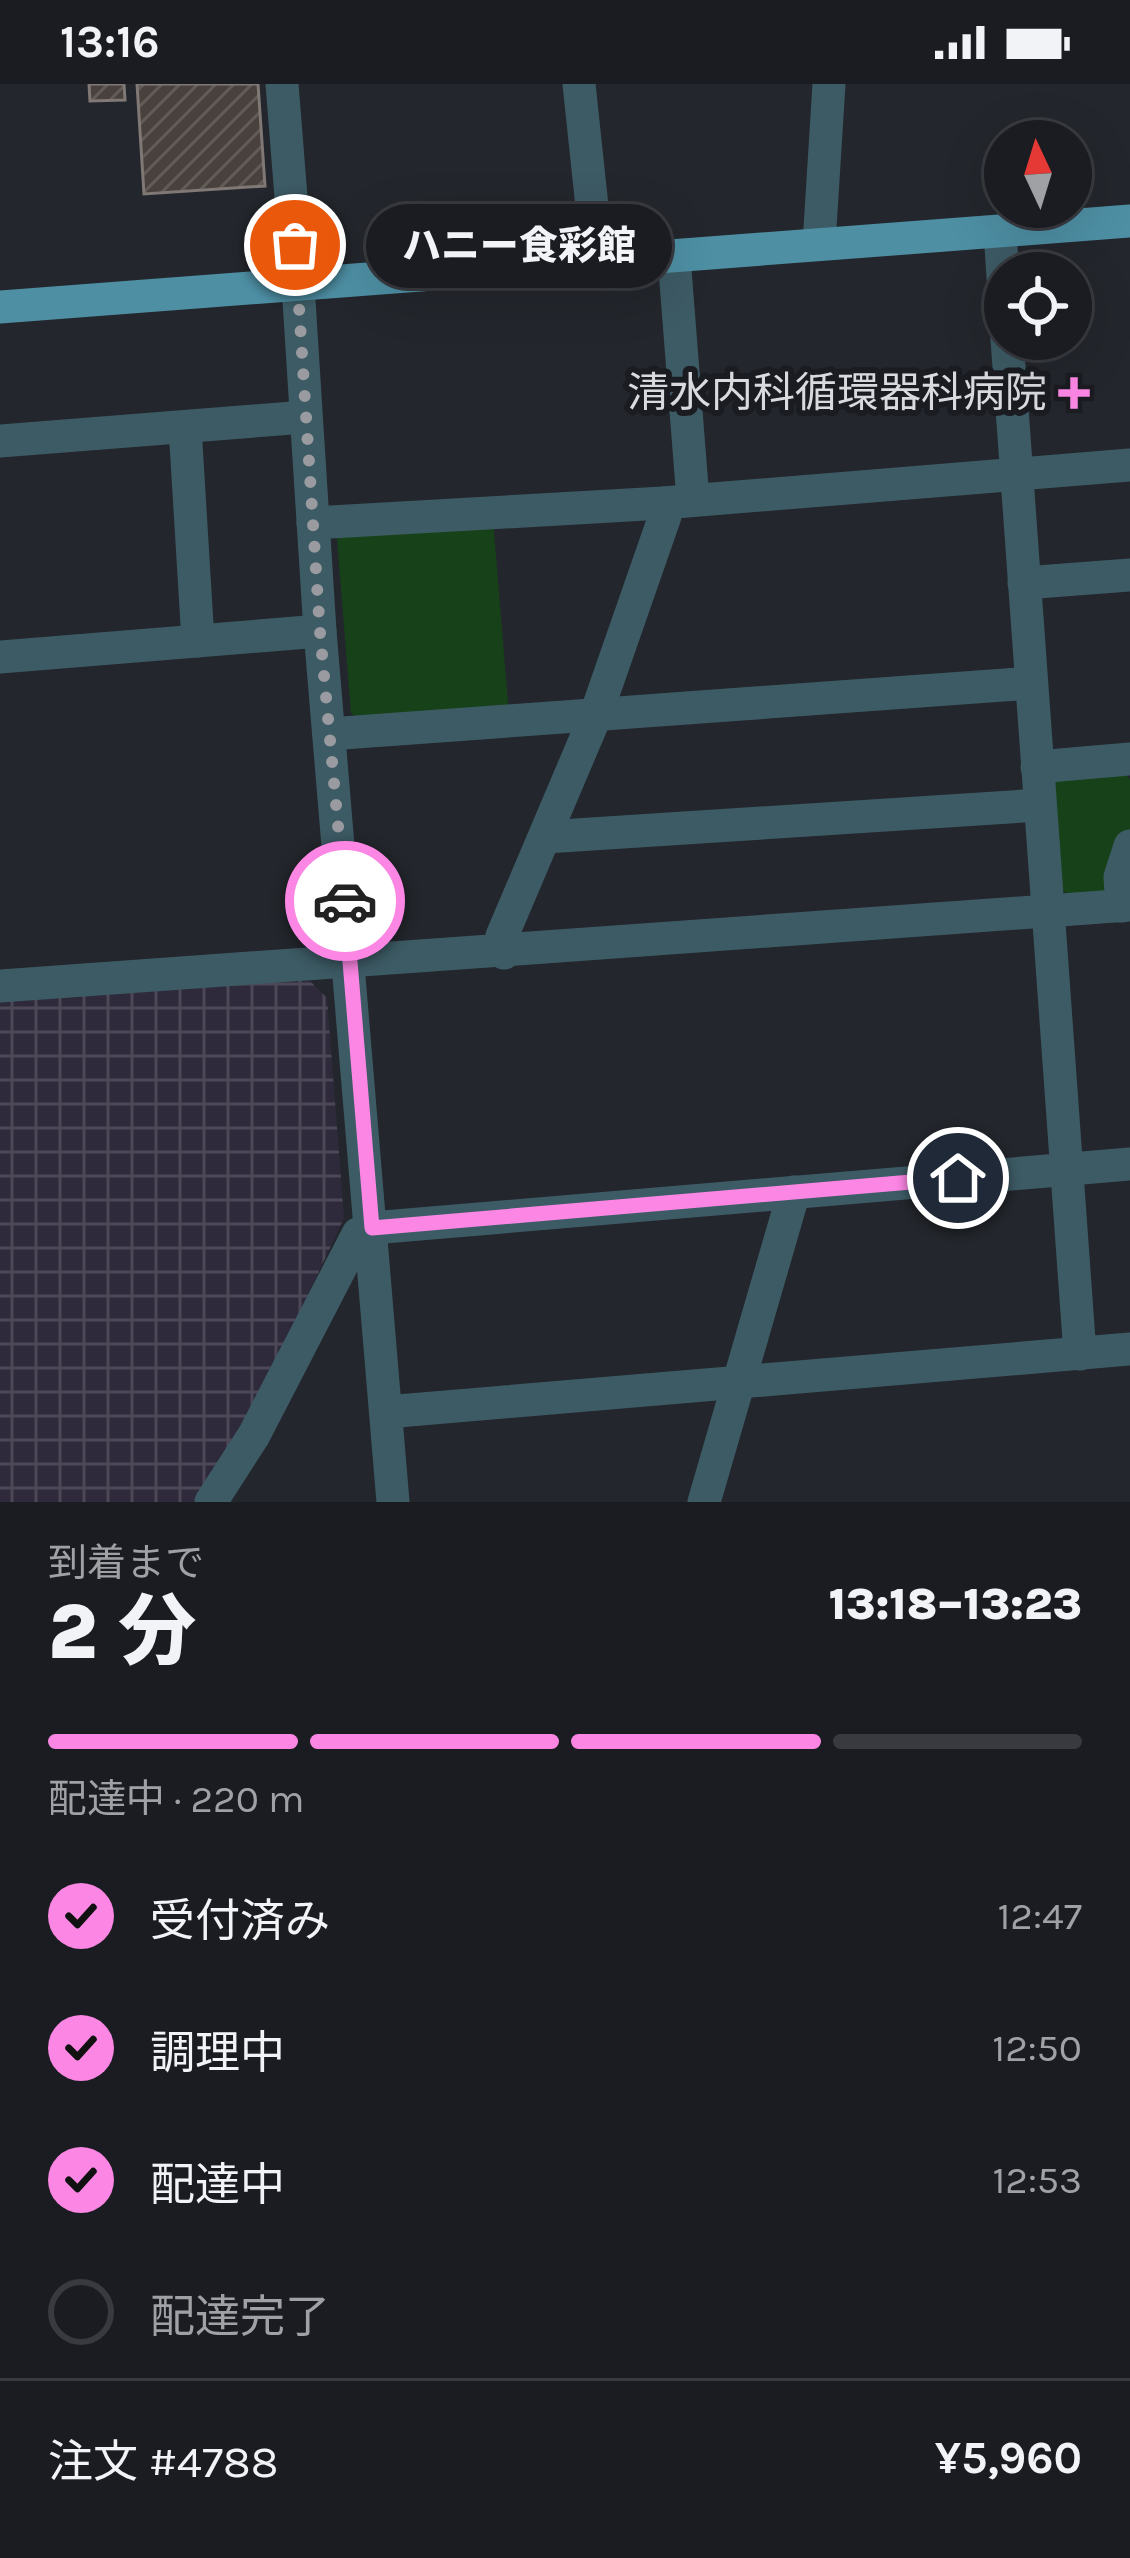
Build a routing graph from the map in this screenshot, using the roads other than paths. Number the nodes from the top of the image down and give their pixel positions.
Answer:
1 (282, 84) edge
2 (578, 84) edge
3 (829, 84) edge
4 (1130, 221) edge
5 (1000, 231) junction
6 (820, 244) junction
7 (1001, 252) edge
8 (674, 257) junction
9 (598, 262) junction
10 (298, 286) junction
11 (0, 307) edge
12 (1008, 360) edge
13 (305, 418) junction
14 (184, 427) junction
15 (0, 441) edge
16 (1130, 465) edge
17 (1016, 473) junction
18 (678, 501) junction
19 (313, 523) junction
20 (1130, 575) edge
21 (1024, 583) junction
22 (320, 632) junction
23 (198, 641) junction
24 (0, 657) edge
25 (1031, 683) junction
26 (595, 717) junction
27 (329, 734) junction
28 (1130, 759) edge
29 (1037, 766) junction
30 (1040, 805) junction
31 (544, 837) junction
32 (1130, 846) edge
33 (1126, 906) edge
34 (1049, 913) junction
35 (504, 953) junction
36 (351, 964) junction
37 (0, 986) edge
38 (1130, 1164) edge
39 (1066, 1169) junction
40 (794, 1192) junction
41 (372, 1228) junction
42 (1130, 1349) edge
43 (1080, 1354) junction
44 (737, 1382) junction
45 (386, 1412) junction
46 (211, 1502) edge
47 (393, 1502) edge
48 (704, 1502) edge

1 - 10 street
2 - 9 street
3 - 6 street
4 - 5 main road
5 - 6 main road
5 - 7 street
6 - 8 main road
8 - 9 main road
8 - 18 street
9 - 10 main road
10 - 11 main road
10 - 13 street
12 - 17 street
13 - 14 street
13 - 19 street
14 - 15 street
14 - 23 street
16 - 17 street
17 - 18 street
17 - 21 street
18 - 19 street
18 - 26 street
19 - 22 street
20 - 21 street
21 - 25 street
22 - 23 street
22 - 27 street
23 - 24 street
25 - 26 street
25 - 29 street
26 - 27 street
26 - 31 street
27 - 36 street
28 - 29 street
29 - 30 street
30 - 31 street
30 - 34 street
31 - 35 street
32 - 33 street
33 - 34 street
34 - 35 street
34 - 39 street
35 - 36 street
36 - 37 street
36 - 41 street
38 - 39 street
39 - 40 street
39 - 43 street
40 - 41 street
40 - 44 street
41 - 45 street
41 - 46 street
42 - 43 street
43 - 44 street
44 - 45 street
44 - 48 street
45 - 47 street

